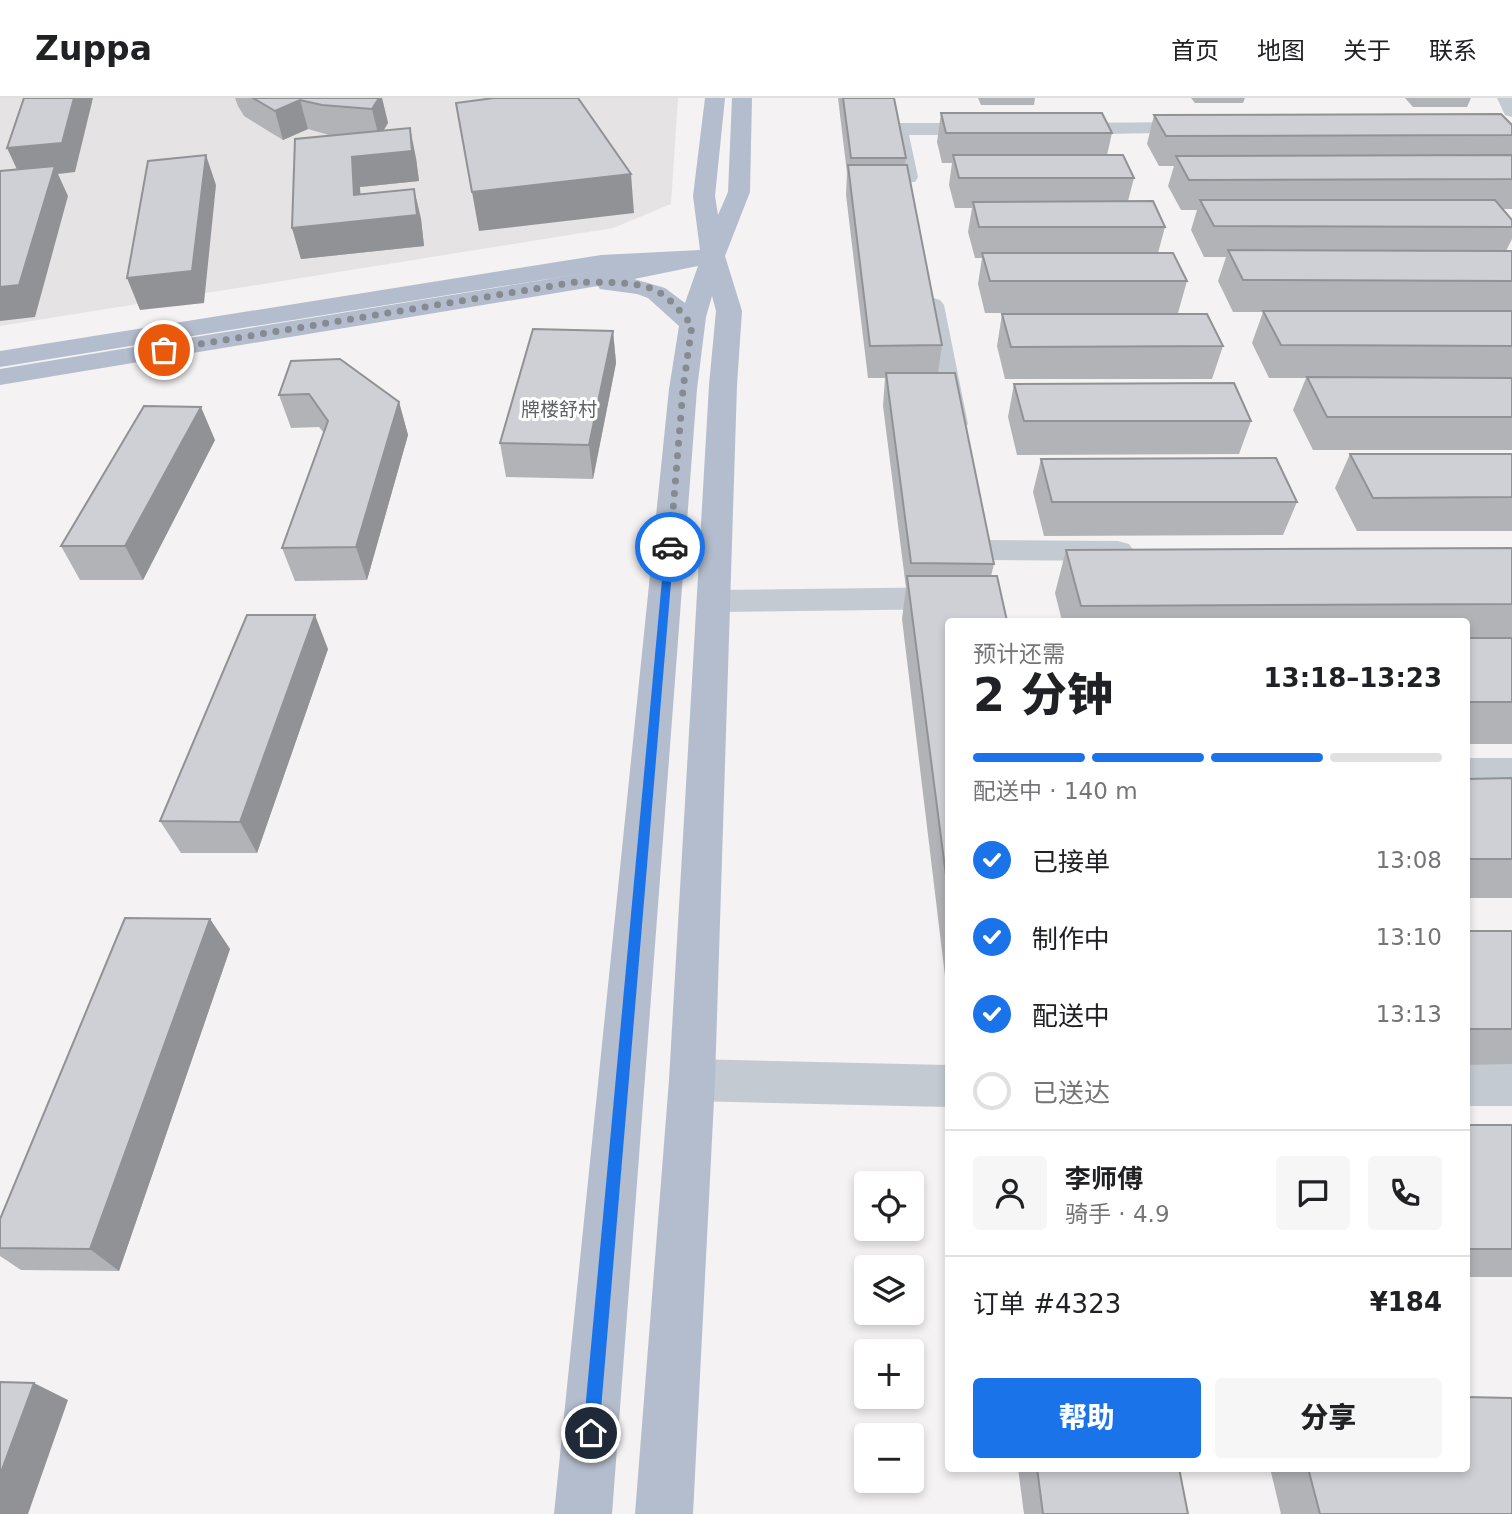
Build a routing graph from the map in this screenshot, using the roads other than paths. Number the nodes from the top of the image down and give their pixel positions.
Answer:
1 (715, 98) edge
2 (742, 98) edge
3 (1507, 98) edge
4 (1507, 122) edge
5 (1219, 128) edge
6 (1009, 129) edge
7 (1037, 129) edge
8 (910, 195) edge
9 (704, 196) junction
10 (713, 256) junction
11 (580, 274) junction
12 (928, 288) edge
13 (692, 325) junction
14 (0, 359) edge
15 (0, 377) edge
16 (958, 446) edge
17 (1142, 551) edge
18 (714, 601) junction
19 (1470, 772) edge
20 (1512, 772) edge
21 (692, 1080) junction
22 (1470, 1085) edge
23 (1512, 1085) edge
24 (945, 1086) edge
25 (583, 1514) edge
26 (664, 1514) edge

1 - 9 main road
2 - 10 main road
3 - 4 street
5 - 7 street
6 - 8 street
9 - 10 main road
9 - 11 main road
10 - 11 main road
10 - 13 main road
10 - 18 main road
11 - 13 main road
11 - 14 main road
11 - 15 main road
12 - 16 street
13 - 25 main road
17 - 18 street
18 - 21 main road
19 - 20 street
21 - 24 street
21 - 26 main road
22 - 23 street

